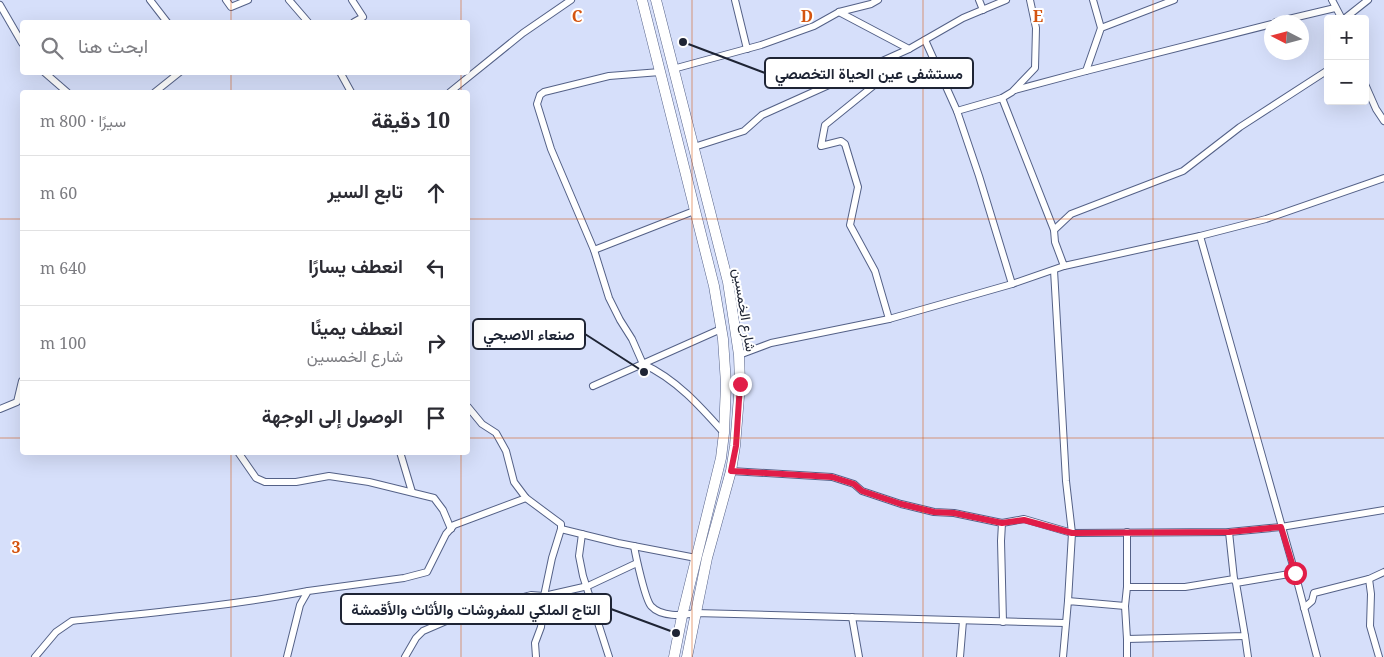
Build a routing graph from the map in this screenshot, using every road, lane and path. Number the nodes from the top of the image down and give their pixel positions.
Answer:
1 (150, 0) edge
2 (226, 0) edge
3 (248, 0) edge
4 (289, 0) edge
5 (352, 0) edge
6 (571, 0) edge
7 (642, 0) edge
8 (656, 0) edge
9 (735, 0) edge
10 (878, 0) edge
11 (979, 0) edge
12 (1006, 0) edge
13 (1030, 0) edge
14 (1093, 0) edge
15 (1174, 0) edge
16 (1332, 0) edge
17 (1368, 0) edge
18 (0, 5) edge
19 (1335, 8) junction
20 (983, 10) junction
21 (840, 12) junction
22 (1306, 15) edge
23 (1340, 15) edge
24 (1348, 15) edge
25 (165, 20) edge
26 (306, 20) edge
27 (358, 20) edge
28 (1264, 26) edge
29 (1101, 28) junction
30 (20, 40) edge
31 (925, 40) junction
32 (909, 49) junction
33 (747, 50) junction
34 (878, 63) junction
35 (673, 70) junction
36 (1086, 70) junction
37 (660, 72) junction
38 (1324, 73) edge
39 (47, 75) edge
40 (176, 75) edge
41 (342, 75) edge
42 (65, 90) edge
43 (158, 90) edge
44 (350, 90) edge
45 (452, 90) edge
46 (1014, 91) junction
47 (1369, 93) edge
48 (1002, 98) junction
49 (957, 111) junction
50 (685, 118) junction
51 (1384, 121) edge
52 (672, 123) junction
53 (694, 147) junction
54 (1384, 178) edge
55 (694, 211) junction
56 (1054, 230) junction
57 (1200, 236) junction
58 (594, 250) junction
59 (1064, 266) junction
60 (1054, 270) junction
61 (1012, 284) junction
62 (889, 318) junction
63 (721, 329) junction
64 (739, 355) junction
65 (643, 364) junction
66 (726, 384) junction
67 (740, 384) junction
68 (593, 386) dead end
69 (20, 389) edge
70 (0, 409) edge
71 (470, 410) edge
72 (724, 433) junction
73 (240, 455) edge
74 (401, 455) edge
75 (731, 471) junction
76 (412, 492) junction
77 (526, 498) junction
78 (1384, 510) edge
79 (1002, 523) junction
80 (1281, 527) junction
81 (450, 529) junction
82 (561, 529) junction
83 (1127, 532) junction
84 (1229, 532) junction
85 (1072, 533) junction
86 (582, 534) junction
87 (634, 546) junction
88 (696, 558) junction
89 (637, 563) junction
90 (1384, 572) edge
91 (1295, 573) junction
92 (1369, 579) junction
93 (1235, 581) junction
94 (588, 586) junction
95 (1126, 587) junction
96 (308, 591) junction
97 (544, 596) junction
98 (1068, 601) junction
99 (1125, 606) junction
100 (1304, 608) junction
101 (696, 613) junction
102 (682, 616) junction
103 (852, 617) junction
104 (963, 621) junction
105 (1003, 622) junction
106 (1065, 623) junction
107 (1245, 636) junction
108 (1127, 639) junction
109 (35, 657) edge
110 (288, 657) edge
111 (405, 657) edge
112 (536, 657) edge
113 (609, 657) edge
114 (674, 657) edge
115 (687, 657) edge
116 (859, 657) edge
117 (960, 657) edge
118 (1064, 657) edge
119 (1127, 657) edge
120 (1248, 657) edge
121 (1317, 657) edge
122 (1379, 657) edge

1 - 25 street
2 - 3 street
4 - 26 street
5 - 27 street
6 - 45 street
7 - 37 main road, شارع الخمسين
8 - 35 main road, شارع الخمسين
9 - 33 street
10 - 21 street
11 - 20 street
12 - 20 street
13 - 46 street
14 - 29 street
15 - 29 street
16 - 19 street
17 - 24 street
18 - 30 street
19 - 22 street
19 - 23 street
20 - 31 street
21 - 32 street
21 - 33 street
28 - 36 street
29 - 36 street
31 - 32 street
31 - 49 street
32 - 34 street
33 - 35 street
34 - 53 street
34 - 62 street
35 - 50 main road, شارع الخمسين
36 - 46 street
37 - 52 main road, شارع الخمسين
37 - 58 street
38 - 56 street
39 - 42 street
40 - 43 street
41 - 44 street
46 - 48 street
47 - 51 street
48 - 49 street
48 - 56 street
49 - 61 street
50 - 52 main road
50 - 53 main road, شارع الخمسين
52 - 55 main road, شارع الخمسين
53 - 64 main road, شارع الخمسين
54 - 57 street
55 - 58 street
55 - 63 main road, شارع الخمسين
56 - 59 street
57 - 59 street
57 - 80 street
58 - 65 street
59 - 60 street
60 - 61 street
60 - 85 street
61 - 62 street
62 - 64 street
63 - 65 street
63 - 66 main road, شارع الخمسين
64 - 67 main road, شارع الخمسين
65 - 68 street
65 - 72 street
66 - 67 main road
66 - 72 main road, شارع الخمسين
67 - 75 main road, شارع الخمسين
69 - 70 street
71 - 77 street
72 - 88 main road, شارع الخمسين
73 - 76 street
74 - 76 street
75 - 79 street
75 - 101 main road, شارع الخمسين
76 - 81 street
77 - 81 street
77 - 82 street
78 - 80 street
79 - 85 street
79 - 105 street
80 - 84 street
80 - 91 street
81 - 96 street
82 - 86 street
82 - 97 street
83 - 84 street
83 - 85 street
83 - 95 street
84 - 93 street
85 - 98 street
86 - 87 street
86 - 94 street
87 - 88 street
87 - 89 street
88 - 102 main road, شارع الخمسين
89 - 94 street
89 - 102 street
90 - 92 street
91 - 93 street
91 - 100 street
92 - 100 street
92 - 122 street
93 - 95 street
93 - 107 street
94 - 97 street
94 - 113 street
95 - 99 street
96 - 109 street
96 - 110 street
97 - 111 street
97 - 112 street
98 - 99 street
98 - 106 street
99 - 108 street
100 - 121 street
101 - 102 street
101 - 103 street
101 - 115 main road, شارع الخمسين
102 - 114 main road, شارع الخمسين
103 - 104 street
103 - 116 street
104 - 105 street
104 - 117 street
105 - 106 street
106 - 118 street
107 - 108 street
107 - 120 street
108 - 119 street

